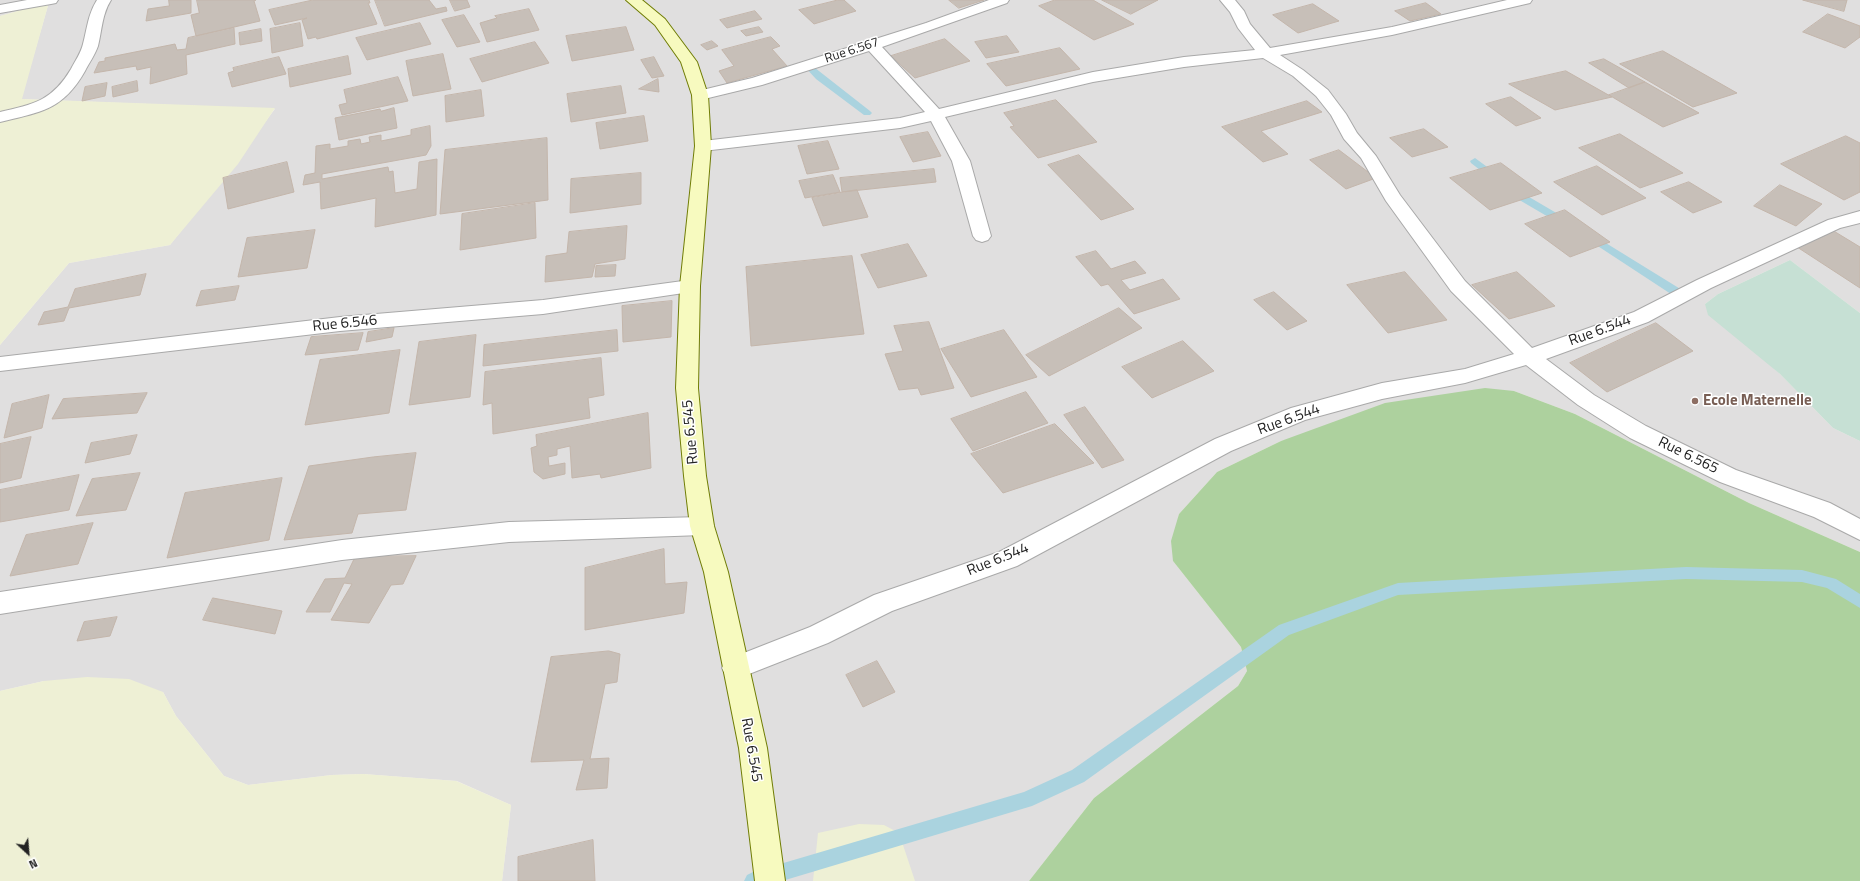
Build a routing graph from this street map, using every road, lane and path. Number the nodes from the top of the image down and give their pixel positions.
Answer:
1 (51, 0) edge
2 (104, 0) edge
3 (633, 0) edge
4 (1002, 0) edge
5 (1227, 0) edge
6 (1525, 0) edge
7 (0, 10) edge
8 (872, 45) junction
9 (1266, 53) junction
10 (700, 95) junction
11 (936, 115) junction
12 (0, 117) edge
13 (703, 146) junction
14 (1860, 217) edge
15 (982, 236) dead end
16 (690, 286) junction
17 (1529, 357) junction
18 (0, 364) edge
19 (702, 526) junction
20 (1860, 530) edge
21 (0, 603) edge
22 (735, 668) junction
23 (770, 881) edge

1 - 7 street
2 - 12 street
3 - 10 street, Rue 6.545
4 - 8 street, Rue 6.567
5 - 9 street, Rue 6.565
6 - 9 street
8 - 10 street, Rue 6.567
8 - 11 street
9 - 11 street
9 - 17 street, Rue 6.565
10 - 13 street, Rue 6.545
11 - 13 street
11 - 15 street
13 - 16 street, Rue 6.545
14 - 17 street, Rue 6.544
16 - 18 street, Rue 6.546
16 - 19 street, Rue 6.545
17 - 20 street, Rue 6.565
17 - 22 street, Rue 6.544
19 - 21 street
19 - 22 street, Rue 6.545
22 - 23 street, Rue 6.545

